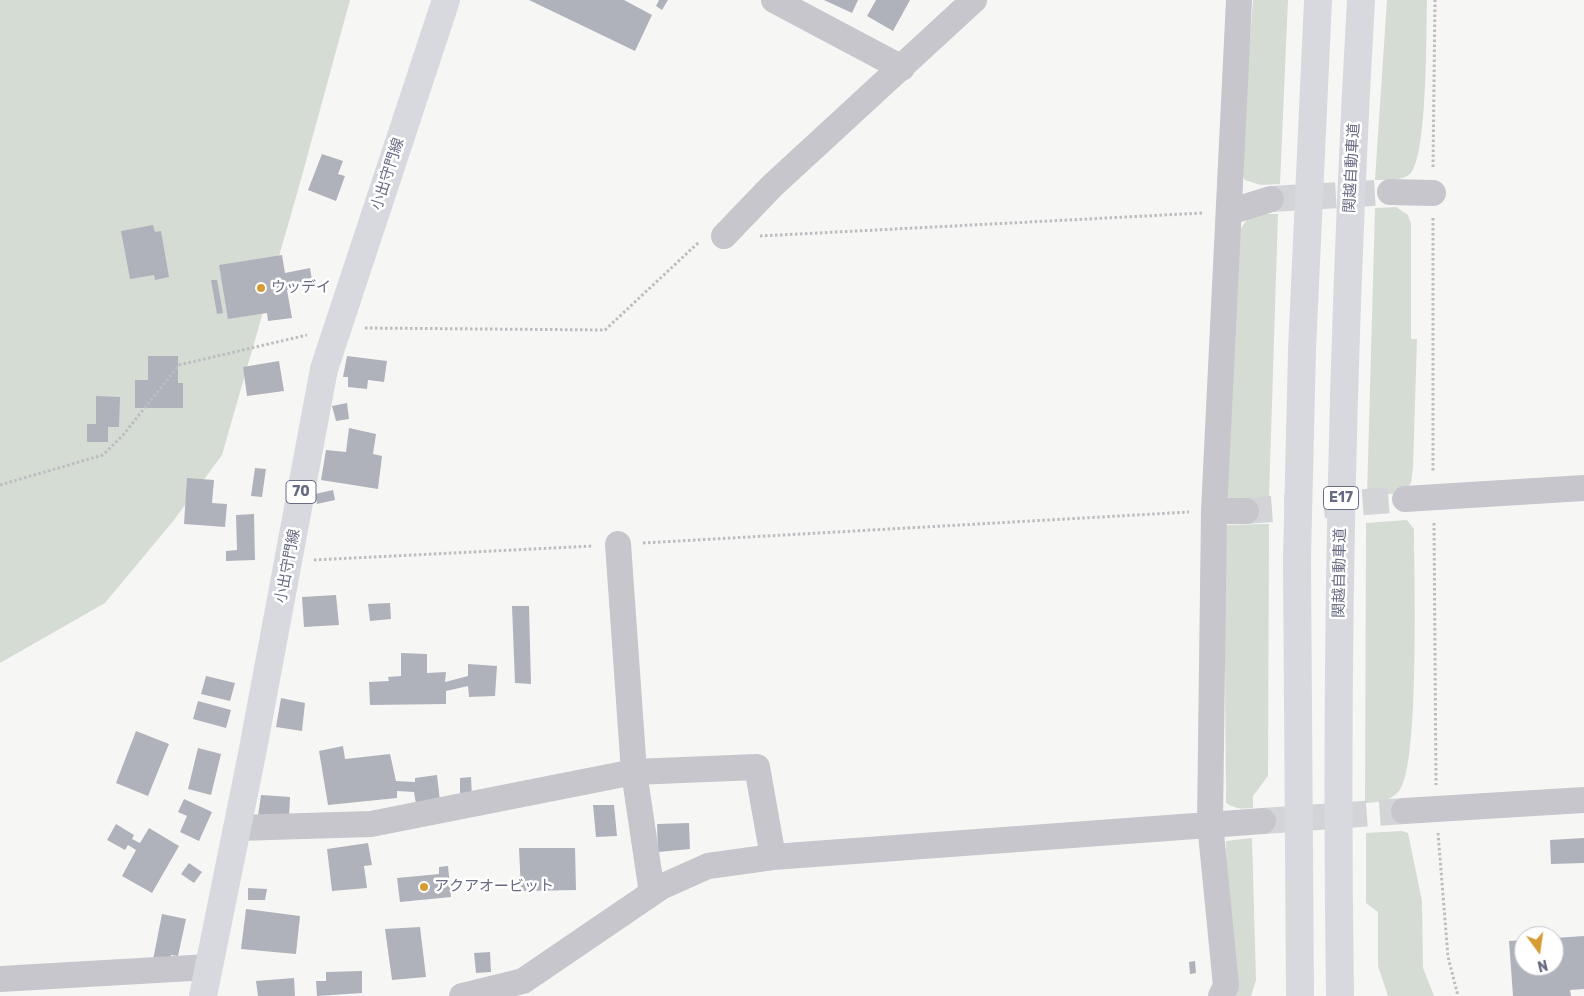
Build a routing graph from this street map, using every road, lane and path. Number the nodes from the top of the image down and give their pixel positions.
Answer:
1 (446, 0) edge
2 (774, 0) edge
3 (974, 0) edge
4 (1239, 0) edge
5 (1318, 0) edge
6 (1361, 0) edge
7 (902, 68) junction
8 (1390, 192) tunnel mouth
9 (1433, 192) dead end
10 (1271, 199) tunnel mouth
11 (1229, 212) junction
12 (724, 236) junction
13 (338, 328) junction
14 (0, 485) edge
15 (1584, 488) edge
16 (1405, 499) tunnel mouth
17 (1214, 511) junction
18 (1246, 511) tunnel mouth
19 (618, 544) junction
20 (288, 562) junction
21 (634, 772) junction
22 (1584, 800) edge
23 (1404, 811) tunnel mouth
24 (1263, 821) tunnel mouth
25 (1210, 823) junction
26 (237, 828) junction
27 (774, 856) junction
28 (652, 893) junction
29 (209, 967) junction
30 (0, 979) edge
31 (477, 994) edge
32 (203, 996) edge
33 (1221, 996) edge
34 (1300, 996) edge
35 (1340, 996) edge

1 - 13 main road, 小出守門線 / 70
2 - 7 street
3 - 7 street
4 - 11 street
5 - 34 main road
6 - 35 main road, 関越自動車道 / E17
7 - 12 street
8 - 9 street
10 - 11 street
11 - 12 path
11 - 17 street
12 - 13 path
13 - 14 path
13 - 20 main road, 小出守門線 / 70
15 - 16 street
17 - 18 street
17 - 19 path
17 - 25 street
19 - 20 path
19 - 21 street
20 - 26 main road, 小出守門線 / 70
21 - 26 street
21 - 27 street
21 - 28 street
22 - 23 street
24 - 25 street
25 - 27 street
25 - 33 street
26 - 29 main road, 小出守門線 / 70
27 - 28 street
28 - 31 street
29 - 30 street
29 - 32 main road, 小出守門線 / 70

